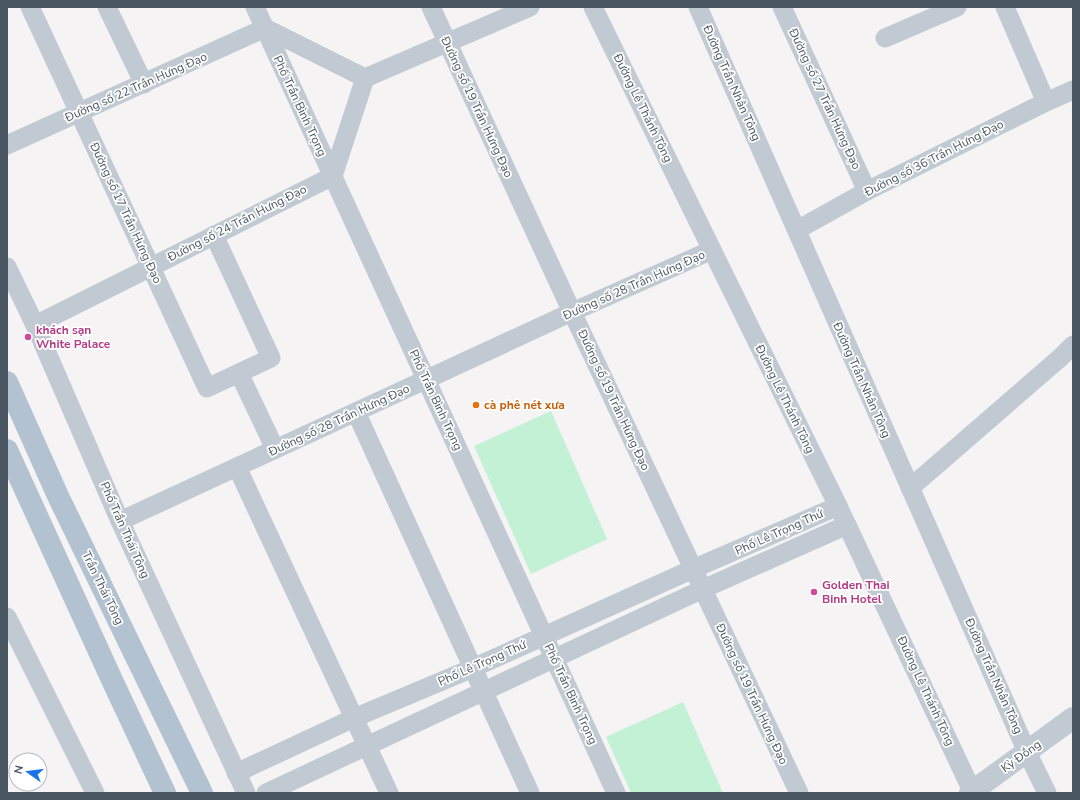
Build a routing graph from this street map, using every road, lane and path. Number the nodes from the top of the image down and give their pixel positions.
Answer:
1 (30, 7) edge
2 (107, 7) edge
3 (255, 7) edge
4 (431, 7) edge
5 (530, 7) edge
6 (593, 7) edge
7 (698, 7) edge
8 (782, 7) edge
9 (957, 7) edge
10 (1005, 7) edge
11 (265, 28) junction
12 (885, 38) dead end
13 (448, 43) junction
14 (365, 78) junction
15 (144, 84) junction
16 (1073, 90) edge
17 (1046, 102) junction
18 (80, 113) junction
19 (7, 145) edge
20 (333, 176) junction
21 (867, 191) junction
22 (797, 230) junction
23 (214, 235) junction
24 (712, 250) junction
25 (151, 266) junction
26 (7, 267) edge
27 (572, 312) junction
28 (35, 325) junction
29 (1073, 345) edge
30 (239, 373) junction
31 (426, 380) junction
32 (7, 382) edge
33 (356, 412) junction
34 (275, 449) junction
35 (7, 450) edge
36 (237, 467) junction
37 (910, 488) junction
38 (838, 506) junction
39 (120, 521) junction
40 (847, 524) junction
41 (693, 569) junction
42 (703, 589) junction
43 (7, 617) edge
44 (544, 636) junction
45 (554, 658) junction
46 (473, 668) junction
47 (484, 691) junction
48 (354, 718) junction
49 (1073, 718) edge
50 (366, 746) junction
51 (1027, 752) junction
52 (236, 773) junction
53 (972, 792) edge
54 (95, 793) edge
55 (165, 793) edge
56 (202, 793) edge
57 (246, 793) edge
58 (266, 793) edge
59 (389, 793) edge
60 (530, 793) edge
61 (616, 793) edge
62 (799, 793) edge
63 (1047, 793) edge

1 - 18 street, Đường số 17 Trần Hưng Đạo
2 - 15 street
3 - 11 street, Phố Trần Bình Trọng
4 - 13 street, Đường số 19 Trần Hưng Đạo
5 - 13 street
6 - 24 street, Đường Lê Thánh Tông
7 - 22 street, Đường Trần Nhân Tông
8 - 21 street, Đường số 27 Trần Hưng Đạo
9 - 12 street
10 - 17 street
11 - 14 street
11 - 15 street, Đường số 22 Trần Hưng Đạo
11 - 20 street, Phố Trần Bình Trọng
13 - 14 street
13 - 27 street, Đường số 19 Trần Hưng Đạo
14 - 20 street
15 - 18 street, Đường số 22 Trần Hưng Đạo
16 - 17 street, Đường số 36 Trần Hưng Đạo
17 - 21 street, Đường số 36 Trần Hưng Đạo
18 - 19 street, Đường số 22 Trần Hưng Đạo
18 - 25 street, Đường số 17 Trần Hưng Đạo
20 - 23 street, Đường số 24 Trần Hưng Đạo
20 - 31 street, Phố Trần Bình Trọng
21 - 22 street, Đường số 36 Trần Hưng Đạo
22 - 37 street, Đường Trần Nhân Tông
23 - 25 street, Đường số 24 Trần Hưng Đạo
23 - 30 street, Đường số 17 Trần Hưng Đạo
24 - 27 street, Đường số 28 Trần Hưng Đạo
24 - 38 street, Đường Lê Thánh Tông
25 - 28 street, Đường số 24 Trần Hưng Đạo
25 - 30 street, Đường số 17 Trần Hưng Đạo
26 - 28 street, Phố Trần Thái Tông
27 - 31 street, Đường số 28 Trần Hưng Đạo
27 - 41 street, Đường số 19 Trần Hưng Đạo
28 - 39 street, Phố Trần Thái Tông
29 - 37 street
30 - 34 street
31 - 33 street, Đường số 28 Trần Hưng Đạo
31 - 44 street, Phố Trần Bình Trọng
32 - 56 main road, Trần Thái Tông
33 - 34 street, Đường số 28 Trần Hưng Đạo
33 - 46 street
34 - 36 street, Đường số 28 Trần Hưng Đạo
35 - 55 main road
36 - 39 street, Đường số 28 Trần Hưng Đạo
36 - 48 street
37 - 51 street, Đường Trần Nhân Tông
38 - 40 street, Đường Lê Thánh Tông
38 - 41 street, Phố Lê Trọng Thứ
39 - 52 street, Phố Trần Thái Tông
40 - 42 street, Phố Lê Trọng Thứ
40 - 53 street, Đường Lê Thánh Tông
41 - 42 street, Đường số 19 Trần Hưng Đạo
41 - 44 street, Phố Lê Trọng Thứ
42 - 45 street, Phố Lê Trọng Thứ
42 - 62 street, Đường số 19 Trần Hưng Đạo
43 - 54 street
44 - 45 street, Phố Trần Bình Trọng
44 - 46 street, Phố Lê Trọng Thứ
45 - 47 street, Phố Lê Trọng Thứ
45 - 61 street, Phố Trần Bình Trọng
46 - 47 street
46 - 48 street, Phố Lê Trọng Thứ
47 - 50 street, Phố Lê Trọng Thứ
47 - 60 street
48 - 50 street
48 - 52 street, Phố Lê Trọng Thứ
49 - 51 street, Kỳ Đồng
50 - 58 street, Phố Lê Trọng Thứ
50 - 59 street
51 - 53 street, Kỳ Đồng
51 - 63 street, Đường Trần Nhân Tông
52 - 57 street, Phố Trần Thái Tông

